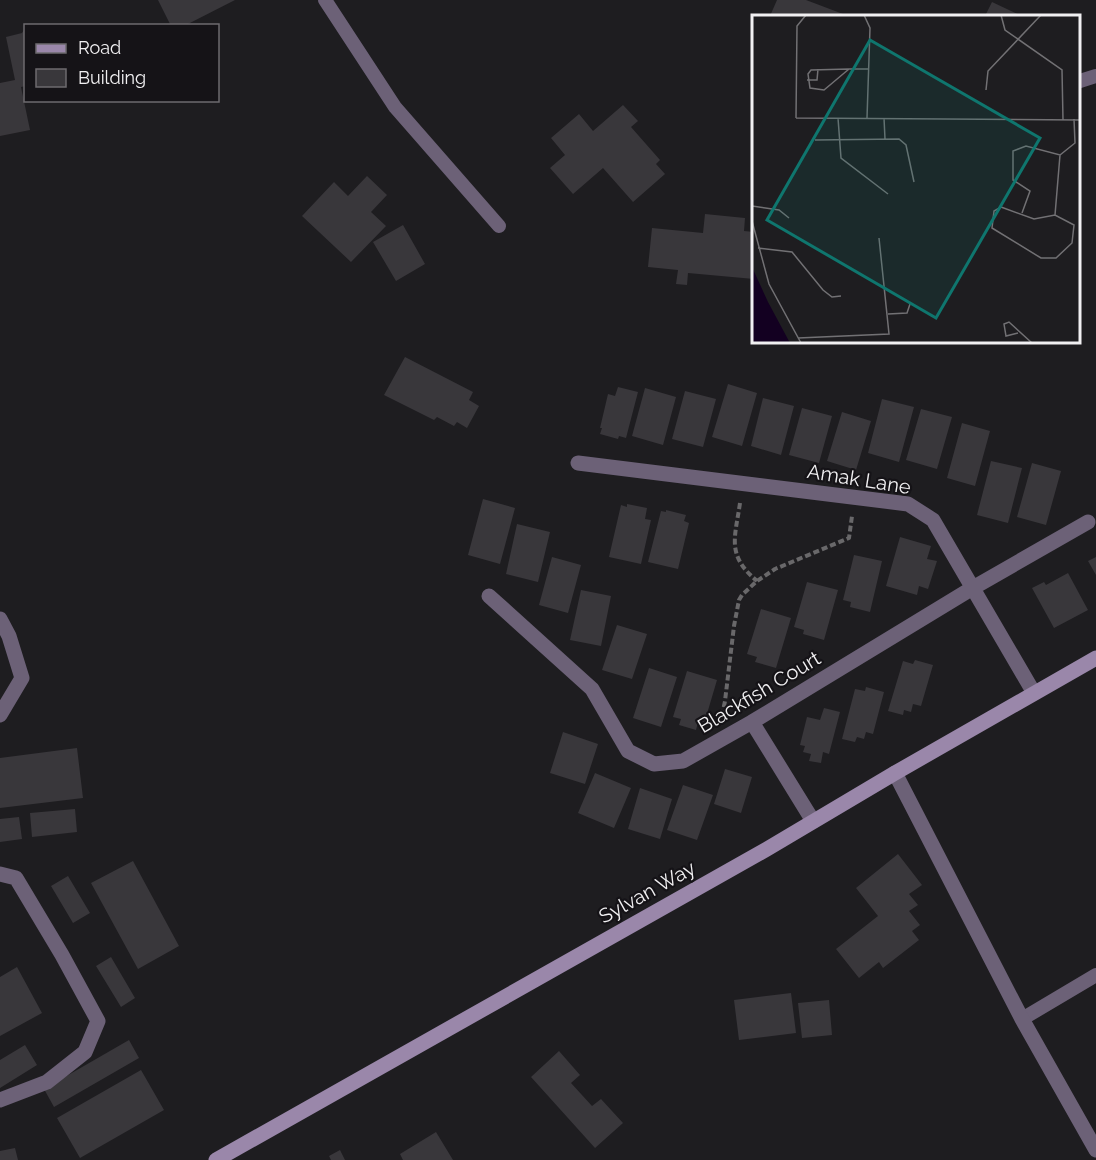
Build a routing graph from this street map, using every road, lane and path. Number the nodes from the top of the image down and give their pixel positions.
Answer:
1 (325, 0) edge
2 (1096, 76) edge
3 (1081, 81) edge
4 (499, 226) dead end
5 (578, 463) dead end
6 (740, 499) dead end
7 (852, 512) dead end
8 (1088, 522) dead end
9 (757, 580) junction
10 (971, 589) junction
11 (489, 596) dead end
12 (0, 619) edge
13 (1096, 658) edge
14 (1034, 693) junction
15 (0, 715) edge
16 (724, 721) dead end
17 (752, 722) junction
18 (895, 772) junction
19 (813, 821) junction
20 (0, 874) edge
21 (1096, 975) edge
22 (1022, 1019) junction
23 (0, 1100) edge
24 (1096, 1150) edge
25 (216, 1160) edge

1 - 4 lane
2 - 3 lane
5 - 10 street, Amak Lane
6 - 9 path
7 - 9 path
8 - 10 street, Blackfish Court
9 - 16 path
10 - 14 street, Amak Lane
10 - 17 street, Blackfish Court
11 - 17 street, Blackfish Court
12 - 15 street
13 - 14 main road, Sylvan Way
14 - 18 main road, Sylvan Way
17 - 19 street
18 - 19 main road, Sylvan Way
18 - 22 street
19 - 25 main road, Sylvan Way
20 - 23 street
21 - 22 lane
22 - 24 street

